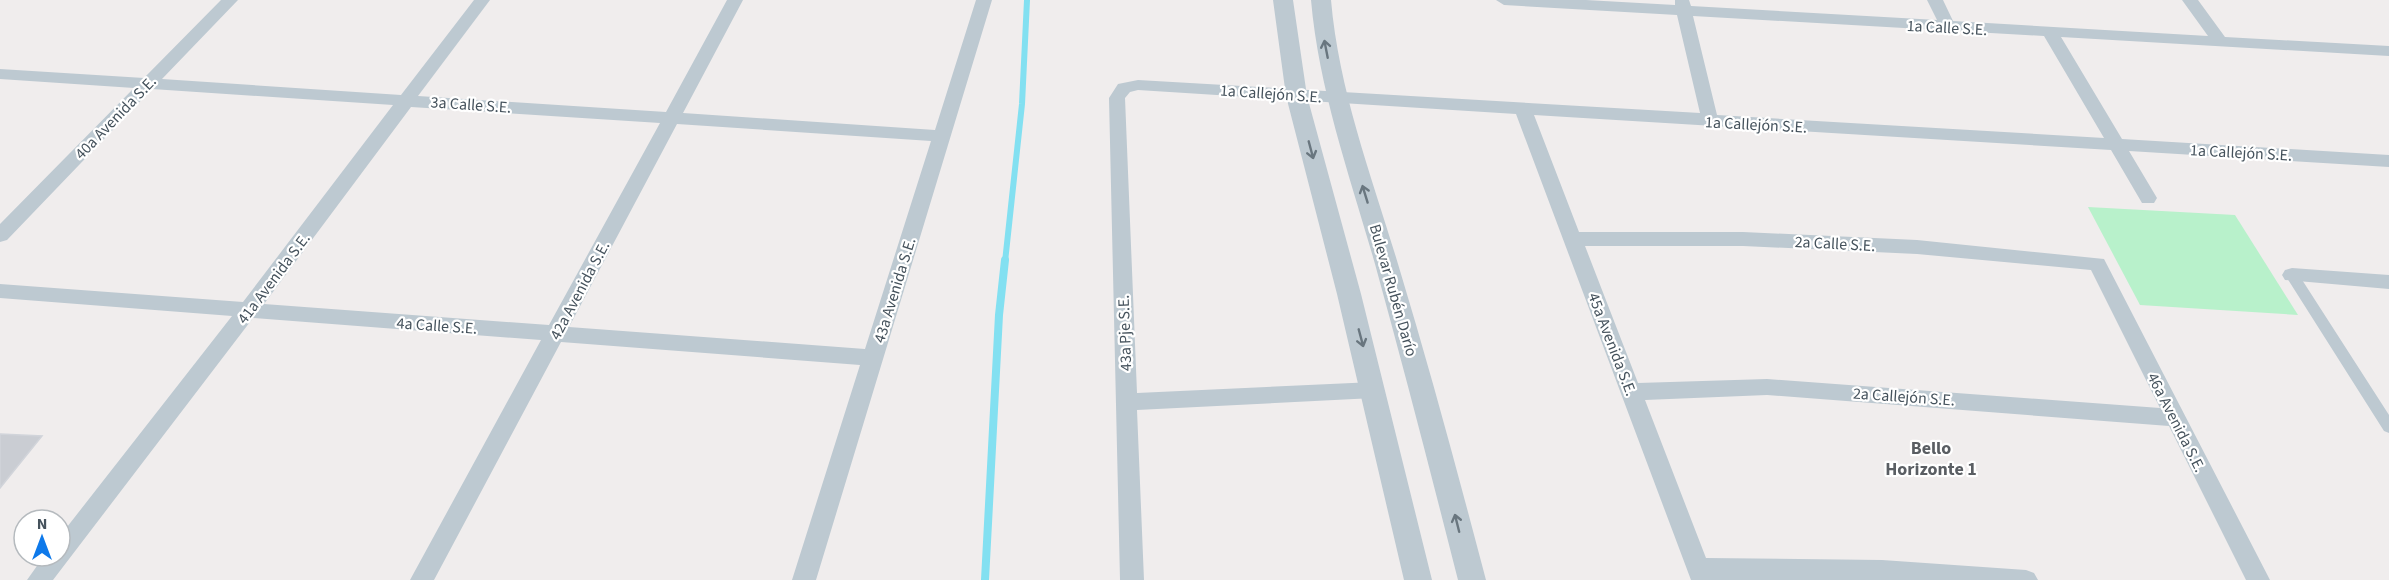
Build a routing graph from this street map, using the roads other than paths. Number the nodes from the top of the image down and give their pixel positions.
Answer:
1 (230, 0) edge
2 (482, 0) edge
3 (735, 0) edge
4 (984, 0) edge
5 (1283, 0) edge
6 (1322, 0) edge
7 (1504, 0) edge
8 (1935, 0) edge
9 (2190, 0) edge
10 (1683, 6) edge
11 (1948, 27) junction
12 (2050, 32) junction
13 (2220, 41) junction
14 (2389, 51) edge
15 (0, 74) edge
16 (148, 83) junction
17 (1124, 88) joint
18 (1296, 93) junction
19 (1335, 97) junction
20 (407, 99) junction
21 (1523, 109) junction
22 (672, 118) junction
23 (1710, 121) junction
24 (942, 136) junction
25 (2116, 144) junction
26 (2389, 161) edge
27 (2148, 198) dead end
28 (0, 235) edge
29 (1573, 239) junction
30 (2097, 264) joint
31 (2292, 275) joint
32 (2389, 282) edge
33 (0, 291) edge
34 (248, 310) junction
35 (556, 334) junction
36 (873, 358) junction
37 (1374, 390) junction
38 (1632, 392) junction
39 (1126, 402) junction
40 (2175, 417) junction
41 (2389, 426) edge
42 (72, 538) edge
43 (49, 568) edge
44 (1701, 574) edge
45 (39, 580) edge
46 (422, 580) edge
47 (804, 580) edge
48 (1132, 580) edge
49 (1418, 580) edge
50 (1472, 580) edge
51 (2026, 580) edge
52 (2258, 580) edge

1 - 16 street, 40a Avenida S.E.
2 - 20 street, 41a Avenida S.E.
3 - 22 street, 42a Avenida S.E.
4 - 24 street, 43a Avenida S.E.
5 - 18 street
19 -> 6 street, Bulevar Rubén Darío
7 - 10 street, 1a Calle S.E.
8 - 11 street
9 - 13 street
10 - 11 street, 1a Calle S.E.
10 - 23 street
11 - 12 street, 1a Calle S.E.
12 - 13 street, 1a Calle S.E.
12 - 25 street
13 - 14 street, 1a Calle S.E.
15 - 16 street, 3a Calle S.E.
16 - 20 street, 3a Calle S.E.
16 - 28 street, 40a Avenida S.E.
17 - 18 street, 1a Callejón S.E.
17 - 39 street, 43a Pje S.E.
18 - 19 street, 1a Callejón S.E.
18 -> 37 street
19 - 21 street, 1a Callejón S.E.
50 -> 19 street, Bulevar Rubén Darío
20 - 22 street, 3a Calle S.E.
20 - 34 street, 41a Avenida S.E.
21 - 23 street, 1a Callejón S.E.
21 - 29 street, 45a Avenida S.E.
22 - 24 street, 3a Calle S.E.
22 - 35 street, 42a Avenida S.E.
23 - 25 street, 1a Callejón S.E.
24 - 36 street, 43a Avenida S.E.
25 - 26 street, 1a Callejón S.E.
25 - 27 street
29 - 30 street, 2a Calle S.E.
29 - 38 street, 45a Avenida S.E.
30 - 40 street, 46a Avenida S.E.
31 - 32 street
31 - 41 street
33 - 34 street, 4a Calle S.E.
34 - 35 street, 4a Calle S.E.
34 - 42 street, 41a Avenida S.E.
35 - 36 street, 4a Calle S.E.
35 - 46 street, 42a Avenida S.E.
36 - 47 street, 43a Avenida S.E.
37 - 39 street
37 - 49 street
38 - 40 street, 2a Callejón S.E.
38 - 44 street, 45a Avenida S.E.
39 - 48 street, 43a Pje S.E.
40 - 52 street, 46a Avenida S.E.
43 - 45 street, 41a Avenida S.E.
44 - 51 street

